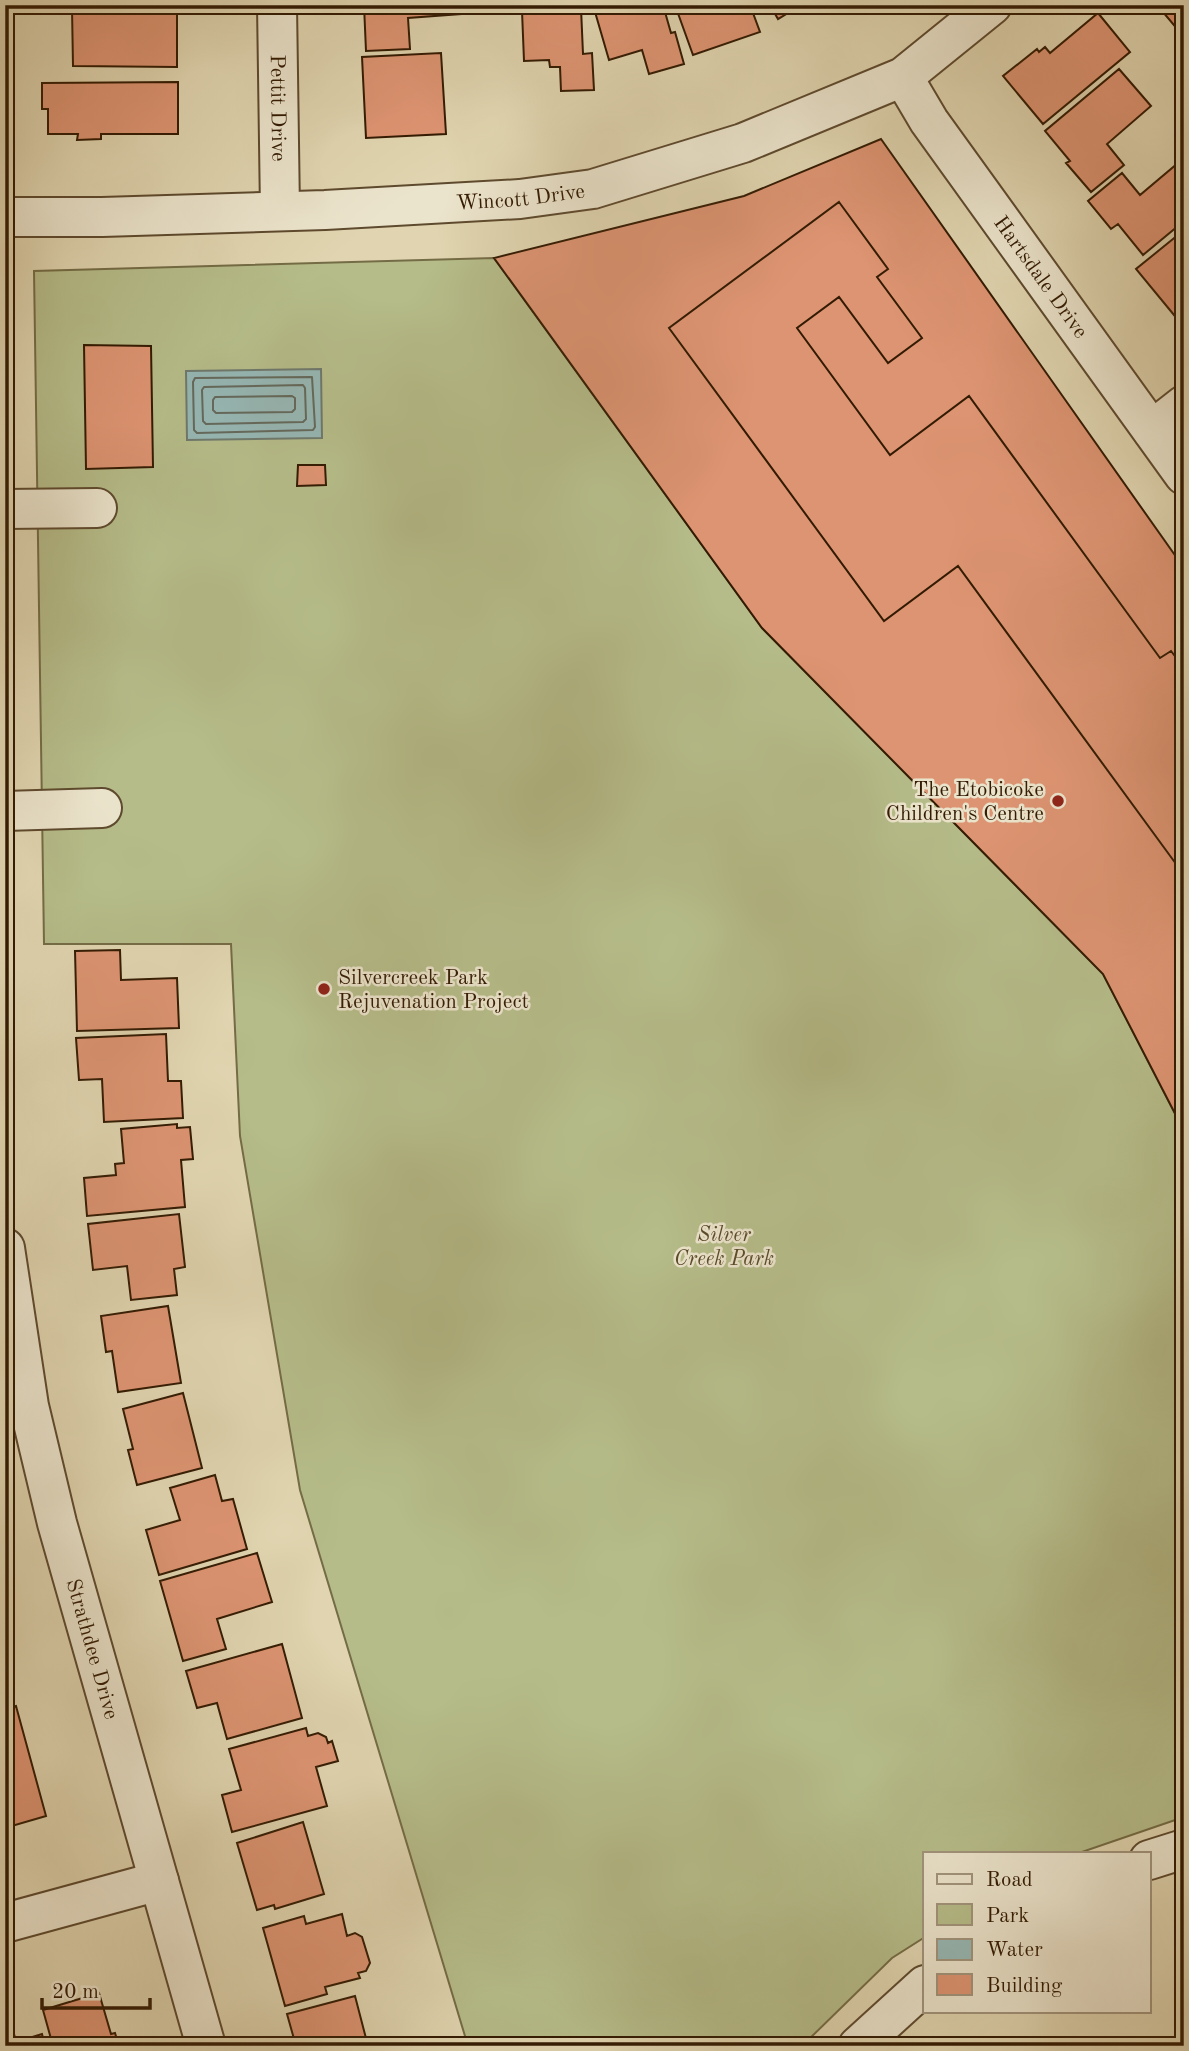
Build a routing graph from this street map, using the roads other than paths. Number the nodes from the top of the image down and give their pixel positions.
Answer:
1 (277, 5) edge
2 (992, 5) edge
3 (903, 76) junction
4 (279, 211) junction
5 (5, 218) edge
6 (1184, 405) edge
7 (1152, 430) junction
8 (1184, 475) edge
9 (97, 508) dead end
10 (5, 509) edge
11 (102, 808) dead end
12 (5, 811) edge
13 (5, 1248) edge
14 (17, 1409) edge
15 (1184, 1849) edge
16 (1150, 1860) edge
17 (159, 1881) junction
18 (5, 1923) edge
19 (923, 1987) edge
20 (206, 2046) edge
21 (858, 2046) edge

1 - 4 street, Pettit Drive
2 - 3 street, Wincott Drive
3 - 4 street, Wincott Drive
3 - 7 street, Hartsdale Drive
4 - 5 street, Wincott Drive
6 - 7 street
7 - 8 street, Hartsdale Drive
9 - 10 street
11 - 12 street
13 - 14 street, Strathdee Drive
14 - 17 street, Strathdee Drive
15 - 16 street
17 - 18 street
17 - 20 street, Strathdee Drive
19 - 21 street

